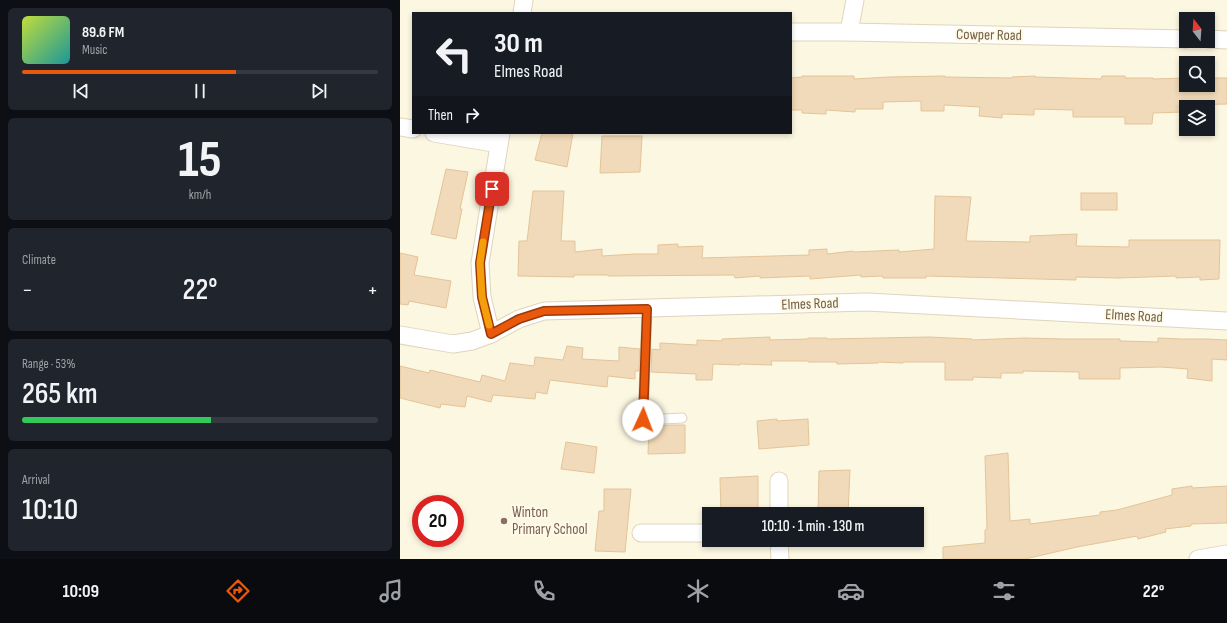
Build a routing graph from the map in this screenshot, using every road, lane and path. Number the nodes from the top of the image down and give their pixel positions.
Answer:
1 (524, 0) edge
2 (855, 0) edge
3 (522, 12) edge
4 (792, 32) edge
5 (849, 32) junction
6 (1179, 39) edge
7 (1215, 39) edge
8 (1227, 40) edge
9 (400, 127) edge
10 (412, 129) edge
11 (447, 134) edge
12 (500, 138) edge
13 (647, 309) junction
14 (1227, 321) edge
15 (491, 334) junction
16 (400, 335) edge
17 (682, 418) dead end
18 (779, 481) dead end
19 (779, 507) edge
20 (641, 533) dead end
21 (702, 533) edge
22 (779, 547) edge
23 (1227, 554) edge
24 (780, 559) edge
25 (1198, 559) edge

1 - 3 street
2 - 5 street
4 - 5 street, Cowper Road
5 - 6 street, Cowper Road
7 - 8 street
9 - 10 street
11 - 12 street
12 - 15 street
13 - 14 street, Elmes Road
13 - 15 street, Elmes Road
13 - 17 lane
15 - 16 street, Elmes Road
18 - 19 street
20 - 21 street
22 - 24 street
23 - 25 street

